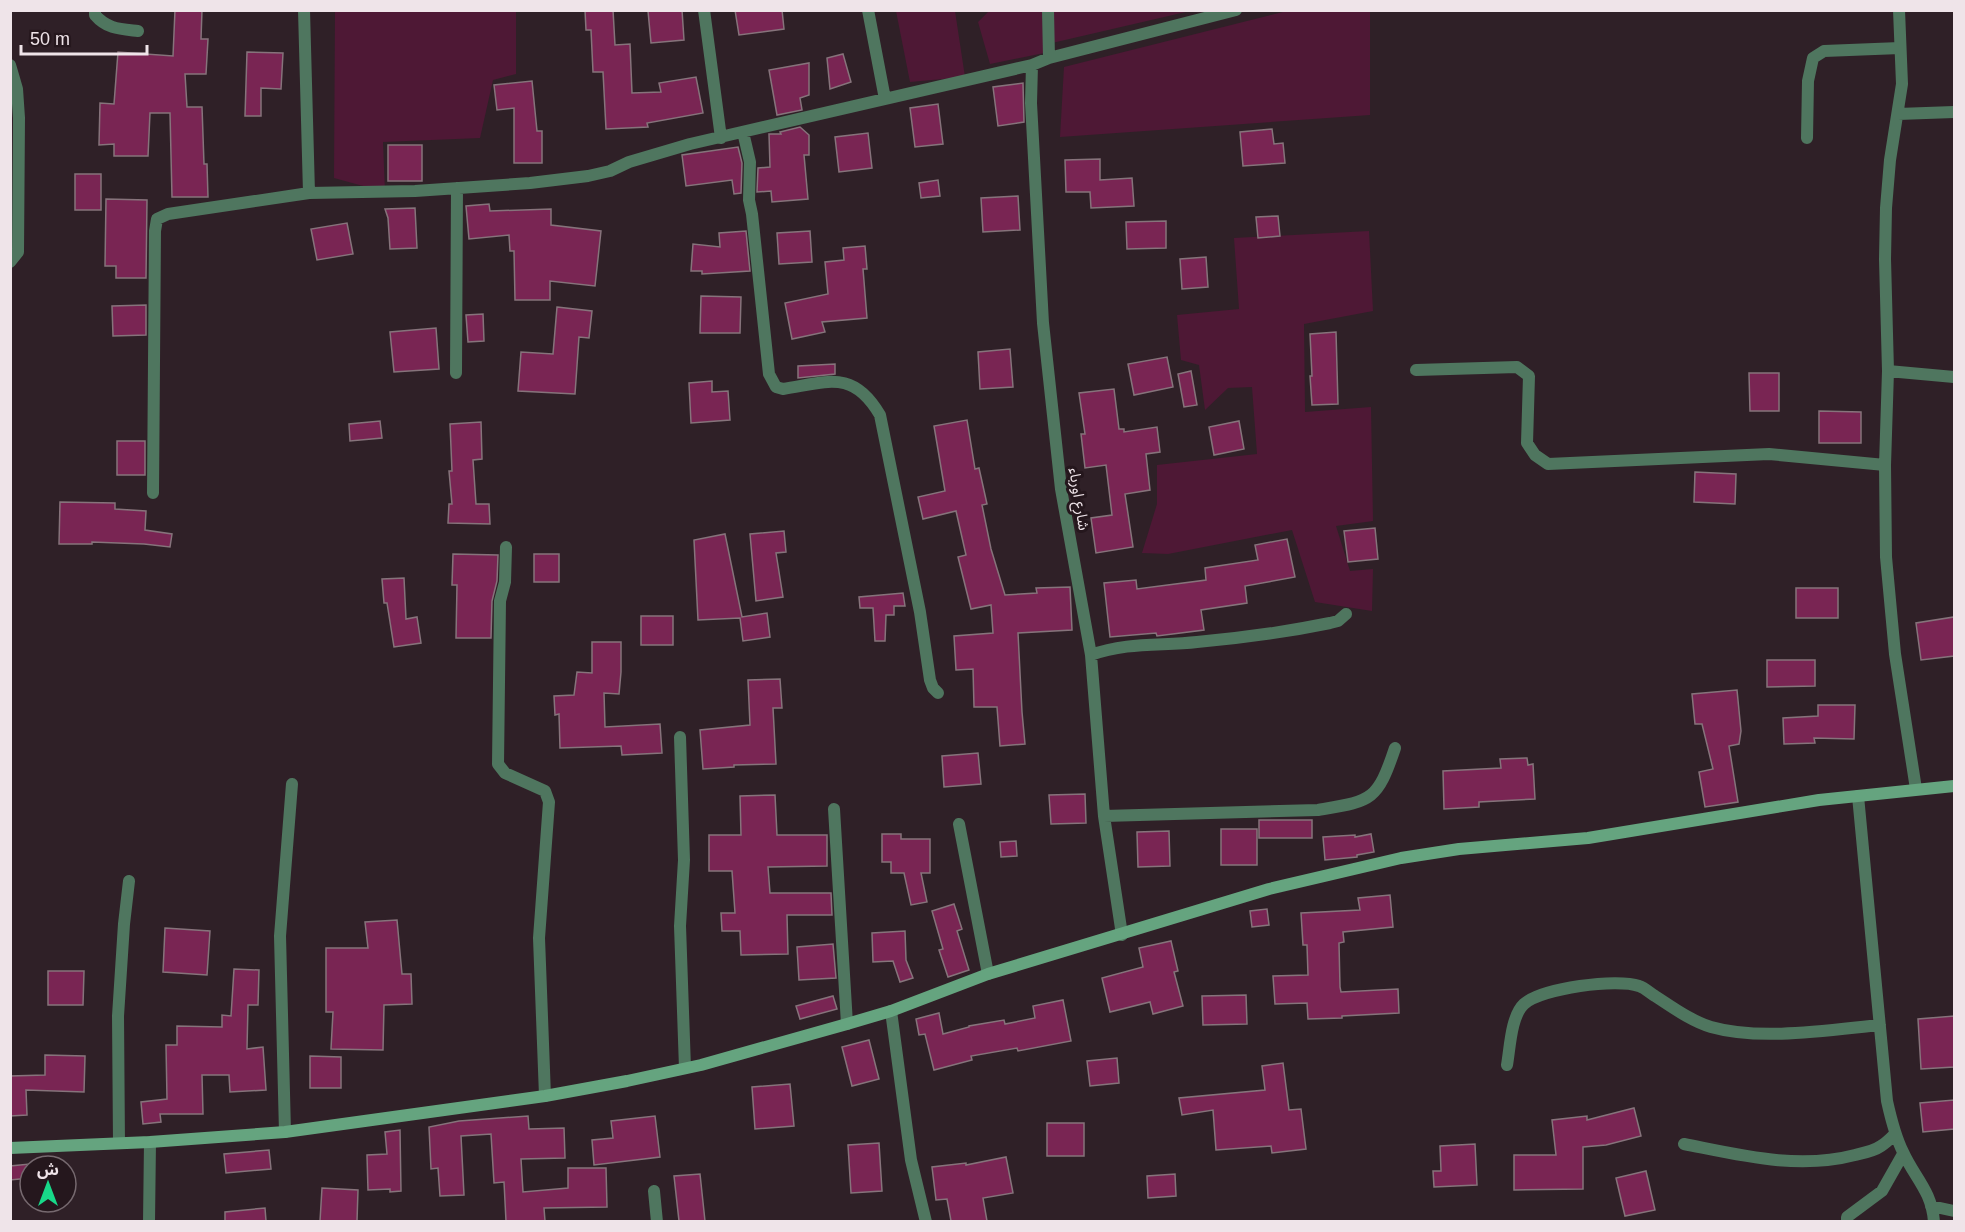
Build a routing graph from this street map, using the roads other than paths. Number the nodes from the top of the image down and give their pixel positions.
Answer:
1 (95, 10) edge
2 (304, 10) edge
3 (704, 10) edge
4 (868, 10) edge
5 (1048, 10) edge
6 (1236, 10) edge
7 (1899, 10) edge
8 (138, 31) dead end
9 (1900, 48) junction
10 (1049, 58) junction
11 (10, 65) edge
12 (1032, 65) junction
13 (885, 99) junction
14 (1954, 111) edge
15 (1898, 114) junction
16 (743, 132) junction
17 (721, 138) junction
18 (1807, 138) dead end
19 (457, 188) junction
20 (309, 193) junction
21 (10, 262) edge
22 (1416, 370) dead end
23 (1888, 372) junction
24 (456, 373) dead end
25 (1954, 377) edge
26 (1885, 465) junction
27 (153, 494) dead end
28 (506, 547) dead end
29 (1346, 614) dead end
30 (1091, 655) junction
31 (938, 693) dead end
32 (680, 737) dead end
33 (1395, 748) dead end
34 (292, 784) dead end
35 (1954, 786) edge
36 (1916, 789) junction
37 (1858, 796) junction
38 (834, 809) dead end
39 (1104, 816) junction
40 (959, 824) dead end
41 (129, 881) dead end
42 (1122, 934) junction
43 (988, 974) junction
44 (891, 1011) junction
45 (847, 1024) junction
46 (1880, 1025) junction
47 (1507, 1065) dead end
48 (685, 1068) junction
49 (545, 1096) junction
50 (285, 1132) junction
51 (1895, 1134) junction
52 (150, 1142) junction
53 (119, 1143) junction
54 (1684, 1144) dead end
55 (10, 1148) edge
56 (1904, 1154) junction
57 (654, 1191) dead end
58 (1932, 1206) junction
59 (1954, 1211) edge
60 (149, 1221) edge
61 (657, 1221) edge
62 (926, 1221) edge
63 (1847, 1221) edge
64 (1935, 1221) edge

1 - 8 street
2 - 20 street
3 - 17 street
4 - 13 street
5 - 10 street
6 - 10 street
7 - 9 street
9 - 15 street
9 - 18 street
10 - 12 street
11 - 21 street
12 - 13 street
12 - 30 street, شارع اورباء
13 - 16 street
14 - 15 street
15 - 23 street
16 - 17 street
16 - 31 street
17 - 19 street
19 - 20 street
19 - 24 street
20 - 27 street
22 - 26 street
23 - 25 street
23 - 26 street
26 - 36 street
28 - 49 street
29 - 30 street
30 - 39 street, شارع اورباء
32 - 48 street
33 - 39 street
34 - 50 street
35 - 36 street
36 - 37 street
37 - 42 street
37 - 46 street
38 - 45 street
39 - 42 street, شارع اورباء
40 - 43 street
41 - 53 street
42 - 43 street
43 - 44 street
44 - 45 street
44 - 62 street
45 - 48 street
46 - 47 street
46 - 51 street
48 - 49 street
49 - 50 street
50 - 52 street
51 - 54 street
51 - 56 street
52 - 53 street
52 - 60 street
53 - 55 street
56 - 58 street
56 - 63 street
57 - 61 street
58 - 59 street
58 - 64 street

